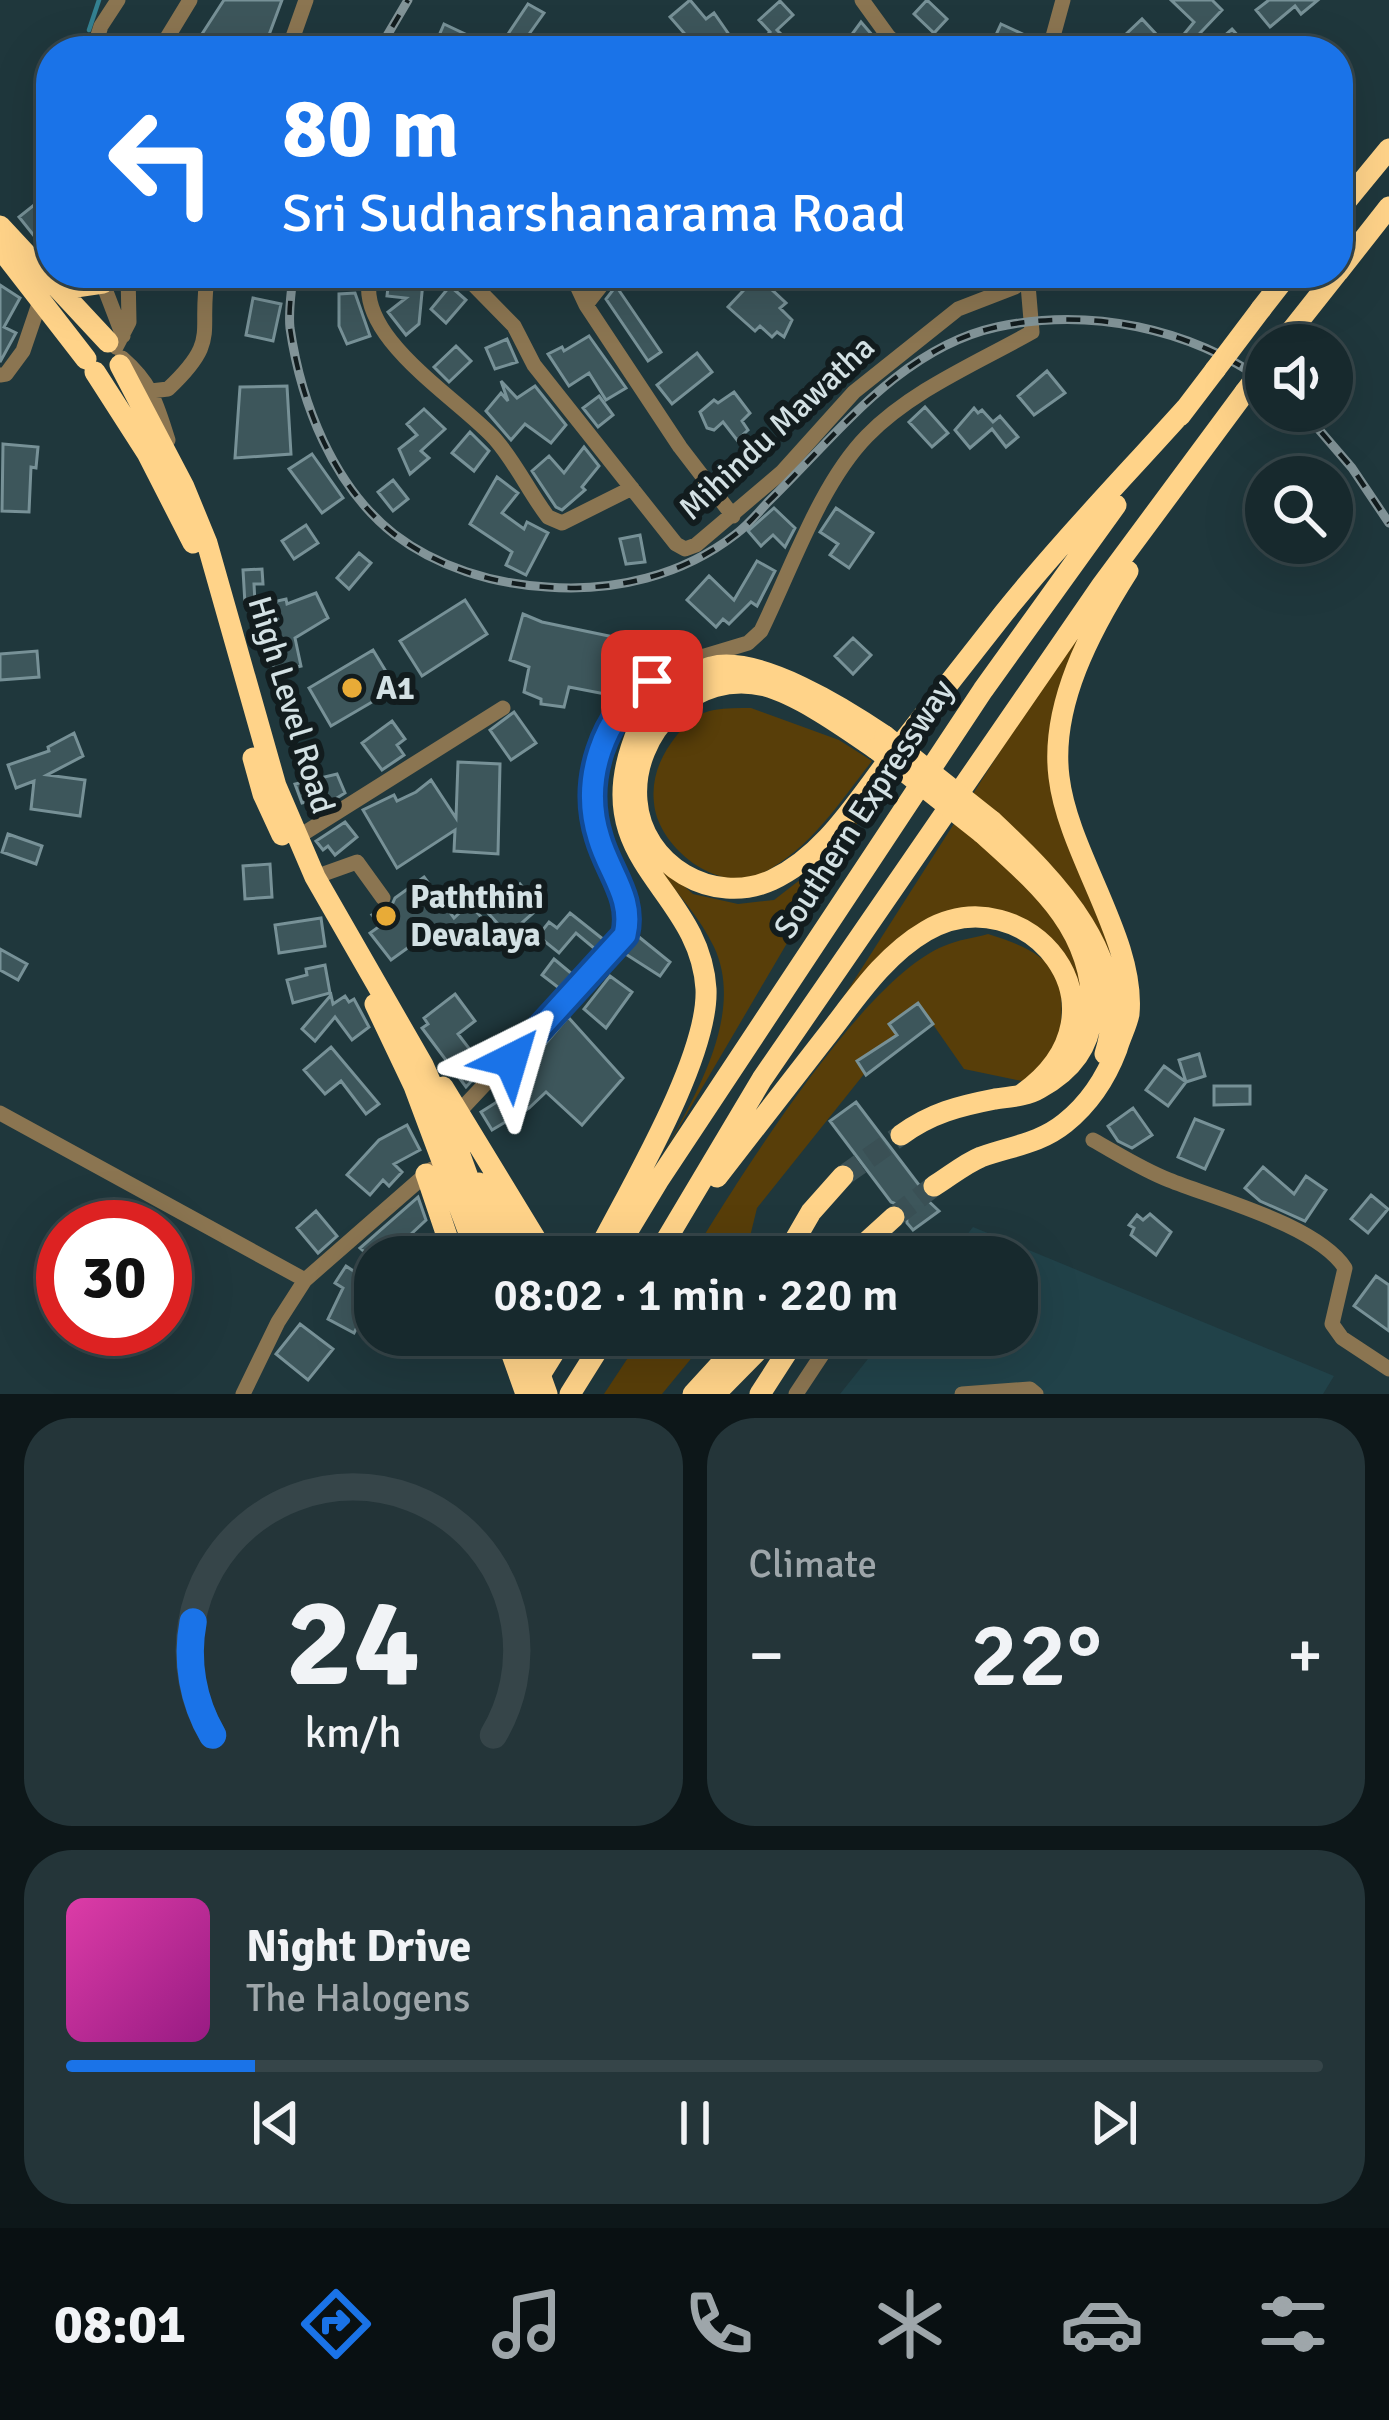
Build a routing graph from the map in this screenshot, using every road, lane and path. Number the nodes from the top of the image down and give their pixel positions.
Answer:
1 (118, 0) edge
2 (190, 0) edge
3 (306, 0) edge
4 (862, 0) edge
5 (1063, 0) edge
6 (98, 36) edge
7 (168, 36) edge
8 (293, 36) edge
9 (888, 36) edge
10 (1053, 36) edge
11 (1389, 149) edge
12 (1353, 193) edge
13 (1389, 207) edge
14 (0, 226) edge
15 (0, 248) edge
16 (1353, 252) edge
17 (36, 274) edge
18 (36, 280) edge
19 (44, 288) edge
20 (46, 288) edge
21 (70, 288) edge
22 (103, 288) edge
23 (128, 288) edge
24 (206, 288) edge
25 (369, 288) edge
26 (476, 288) edge
27 (578, 288) edge
28 (599, 288) edge
29 (1012, 288) edge
30 (1028, 288) edge
31 (1277, 288) edge
32 (1325, 288) edge
33 (51, 294) junction
34 (586, 305) junction
35 (1297, 324) edge
36 (117, 349) junction
37 (90, 366) junction
38 (0, 375) edge
39 (151, 391) junction
40 (1245, 392) edge
41 (1186, 408) junction
42 (1214, 433) junction
43 (184, 488) junction
44 (632, 488) junction
45 (734, 515) junction
46 (503, 708) dead end
47 (881, 743) junction
48 (987, 827) junction
49 (298, 838) junction
50 (315, 877) junction
51 (383, 898) dead end
52 (1022, 1094) junction
53 (1077, 1112) junction
54 (0, 1113) edge
55 (454, 1117) junction
56 (902, 1136) tunnel mouth
57 (1093, 1140) dead end
58 (449, 1166) junction
59 (843, 1176) tunnel mouth
60 (934, 1186) tunnel mouth
61 (894, 1217) tunnel mouth
62 (803, 1226) junction
63 (453, 1236) edge
64 (471, 1236) edge
65 (486, 1236) edge
66 (509, 1236) edge
67 (534, 1236) edge
68 (606, 1236) edge
69 (626, 1236) edge
70 (669, 1236) edge
71 (672, 1236) edge
72 (797, 1236) edge
73 (801, 1236) edge
74 (873, 1236) edge
75 (305, 1280) junction
76 (513, 1356) edge
77 (533, 1356) edge
78 (544, 1356) edge
79 (551, 1356) edge
80 (591, 1356) edge
81 (728, 1356) edge
82 (752, 1356) edge
83 (784, 1356) edge
84 (821, 1356) edge
85 (1389, 1369) edge
86 (243, 1394) edge
87 (526, 1394) edge
88 (547, 1394) edge
89 (570, 1394) edge
90 (693, 1394) edge
91 (715, 1394) edge
92 (760, 1394) edge
93 (796, 1394) edge
94 (962, 1394) edge
95 (1036, 1394) edge

1 - 6 street
2 - 7 street
3 - 8 street
4 - 9 street
5 - 10 street
11 - 12 highway
13 - 16 highway
14 - 17 highway, High Level Road
15 - 18 highway, High Level Road
19 - 33 highway, High Level Road
20 - 33 highway, High Level Road
21 - 33 highway
22 - 36 street
23 - 36 street
24 - 39 street
25 - 44 street
26 - 44 street, Mihindu Mawatha
27 - 34 street
28 - 34 street
29 - 45 street, Mihindu Mawatha
30 - 55 street
31 - 41 highway, bridge
32 - 35 highway
33 - 36 highway, High Level Road
33 - 37 highway, High Level Road
33 - 38 street
34 - 45 street
36 - 37 highway
36 - 39 street
36 - 43 highway, High Level Road
37 - 58 highway, High Level Road
39 - 43 street
40 - 42 highway, bridge
41 - 47 highway
41 - 69 highway, Southern Expressway
42 - 53 highway
42 - 70 highway, Southern Expressway
43 - 49 highway, High Level Road
44 - 45 street, Mihindu Mawatha
46 - 49 street
47 - 48 highway, bridge
47 - 68 highway
48 - 52 highway
48 - 53 highway
49 - 50 highway, High Level Road
50 - 51 street
50 - 55 highway, High Level Road
52 - 56 highway
52 - 71 highway
53 - 60 highway
54 - 75 street
55 - 58 highway, High Level Road
55 - 67 highway
57 - 85 street
58 - 63 highway
58 - 64 highway, High Level Road
58 - 65 highway, High Level Road
58 - 66 highway
58 - 75 street
59 - 62 highway
61 - 74 highway
62 - 72 highway
62 - 73 highway
75 - 86 street
76 - 87 highway, bridge
77 - 88 highway, bridge
78 - 87 highway
79 - 87 highway
80 - 89 highway
81 - 90 highway
82 - 91 highway
83 - 92 highway
84 - 93 street
94 - 95 street

